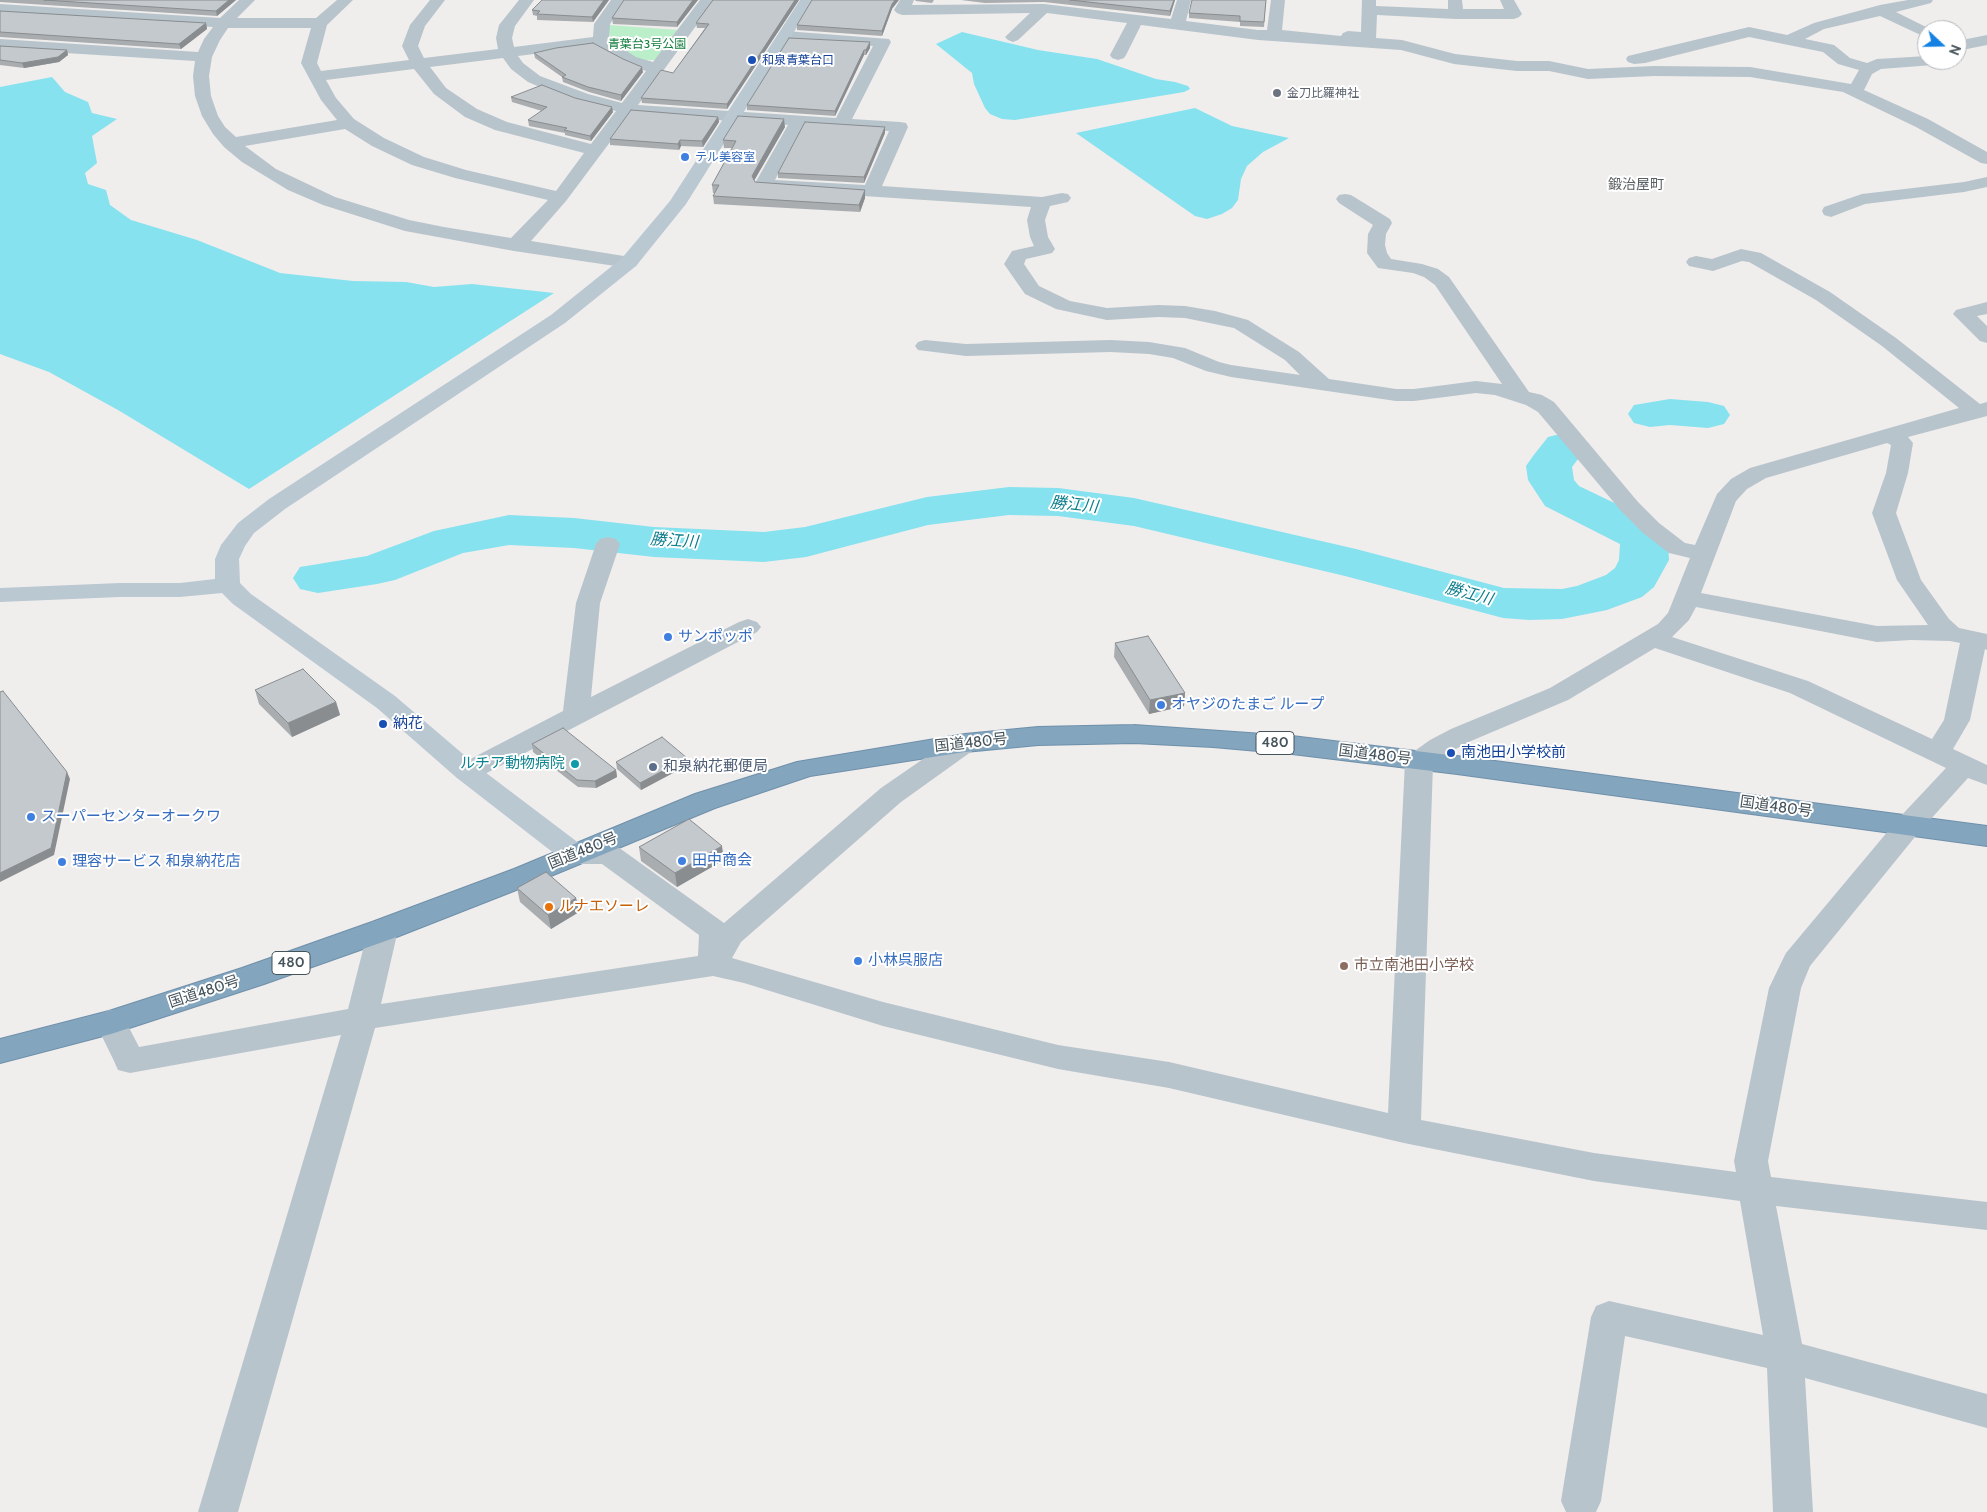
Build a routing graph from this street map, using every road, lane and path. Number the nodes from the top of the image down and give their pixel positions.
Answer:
1 (248, 0) edge
2 (346, 0) edge
3 (438, 0) edge
4 (527, 0) edge
5 (619, 0) edge
6 (708, 0) edge
7 (807, 0) edge
8 (907, 0) edge
9 (1184, 0) edge
10 (1278, 0) edge
11 (1507, 0) edge
12 (1926, 0) edge
13 (1369, 5) edge
14 (1456, 7) edge
15 (1044, 8) junction
16 (0, 9) edge
17 (1880, 10) junction
18 (1136, 20) junction
19 (224, 23) junction
20 (320, 24) junction
21 (1177, 25) junction
22 (1917, 28) edge
23 (784, 36) junction
24 (1274, 36) junction
25 (1014, 37) dead end
26 (601, 40) junction
27 (1789, 40) junction
28 (1987, 40) edge
29 (0, 44) edge
30 (1967, 44) edge
31 (507, 52) junction
32 (1118, 55) dead end
33 (204, 58) junction
34 (1917, 61) edge
35 (419, 64) junction
36 (1877, 64) junction
37 (1860, 65) junction
38 (659, 67) junction
39 (1605, 70) dead end
40 (1758, 73) junction
41 (317, 76) junction
42 (1855, 92) junction
43 (627, 109) junction
44 (733, 117) junction
45 (798, 122) junction
46 (348, 123) junction
47 (841, 124) junction
48 (230, 143) junction
49 (596, 151) junction
50 (1987, 159) edge
51 (1987, 182) edge
52 (871, 191) junction
53 (560, 197) junction
54 (1062, 198) dead end
55 (1345, 199) dead end
56 (1042, 202) junction
57 (1832, 210) dead end
58 (514, 244) junction
59 (629, 262) junction
60 (1696, 262) dead end
61 (1987, 308) edge
62 (1987, 337) edge
63 (925, 346) dead end
64 (1322, 384) junction
65 (1521, 396) junction
66 (1981, 410) edge
67 (1891, 435) junction
68 (608, 544) dead end
69 (1703, 554) junction
70 (228, 585) junction
71 (0, 595) edge
72 (1686, 598) junction
73 (748, 627) dead end
74 (1971, 638) edge
75 (1652, 639) junction
76 (576, 717) junction
77 (965, 743) junction
78 (1937, 752) junction
79 (1419, 761) junction
80 (1976, 770) edge
81 (466, 772) junction
82 (1909, 825) junction
83 (1987, 836) edge
84 (574, 854) junction
85 (383, 930) junction
86 (713, 965) junction
87 (362, 1019) junction
88 (111, 1022) junction
89 (0, 1051) edge
90 (1404, 1130) junction
91 (1756, 1189) junction
92 (1987, 1216) edge
93 (1785, 1356) junction
94 (1987, 1411) edge
95 (1581, 1502) dead end
96 (218, 1512) edge
97 (1793, 1512) edge

1 - 19 street
2 - 20 street
3 - 35 street
4 - 31 street
5 - 26 street
6 - 38 street
7 - 23 street
8 - 15 street
9 - 21 street
10 - 24 street
11 - 14 street
12 - 17 street
13 - 14 street
13 - 24 street
15 - 18 street
15 - 25 street
16 - 19 street
17 - 22 street
17 - 27 street
18 - 21 street
18 - 32 street
19 - 20 street
19 - 33 street
20 - 41 street
21 - 24 street
23 - 44 street
23 - 47 street
24 - 40 street
26 - 31 street
26 - 38 street
27 - 37 street
27 - 39 street
28 - 30 street
29 - 33 street
31 - 35 street
31 - 43 street
33 - 48 street
34 - 36 street
35 - 41 street
35 - 49 street
36 - 37 street
36 - 42 street
37 - 40 street
38 - 43 street
40 - 42 street
41 - 46 street
42 - 50 street
43 - 44 street
43 - 49 street
44 - 45 street
44 - 59 street
45 - 47 street
45 - 52 street
46 - 48 street
46 - 53 street
47 - 52 street
48 - 58 street
49 - 53 street
51 - 57 street
52 - 56 street
53 - 58 street
54 - 56 street
55 - 65 street
56 - 64 street
58 - 59 street
59 - 70 street
60 - 66 street
61 - 62 street
63 - 64 street
64 - 65 street
65 - 69 street
66 - 67 street
67 - 69 street
67 - 74 street
68 - 76 street
69 - 72 street
70 - 71 street
70 - 81 street
72 - 74 street
72 - 75 street
73 - 76 street
74 - 78 street
75 - 78 street
75 - 79 street
76 - 81 street
77 - 79 highway, 国道480号 / 480
77 - 84 highway, 国道480号 / 480
77 - 86 street
78 - 80 street
79 - 82 highway, 国道480号 / 480
79 - 90 street
80 - 82 street
81 - 84 street
82 - 83 highway, 国道480号 / 480
82 - 91 street
84 - 85 highway, 国道480号 / 480
84 - 86 street
85 - 87 street
85 - 88 highway, 国道480号 / 480
86 - 87 street
86 - 90 street
87 - 88 street
87 - 96 street
88 - 89 highway, 国道480号 / 480
90 - 91 street
91 - 92 street
91 - 93 street
93 - 94 street
93 - 95 street
93 - 97 street

